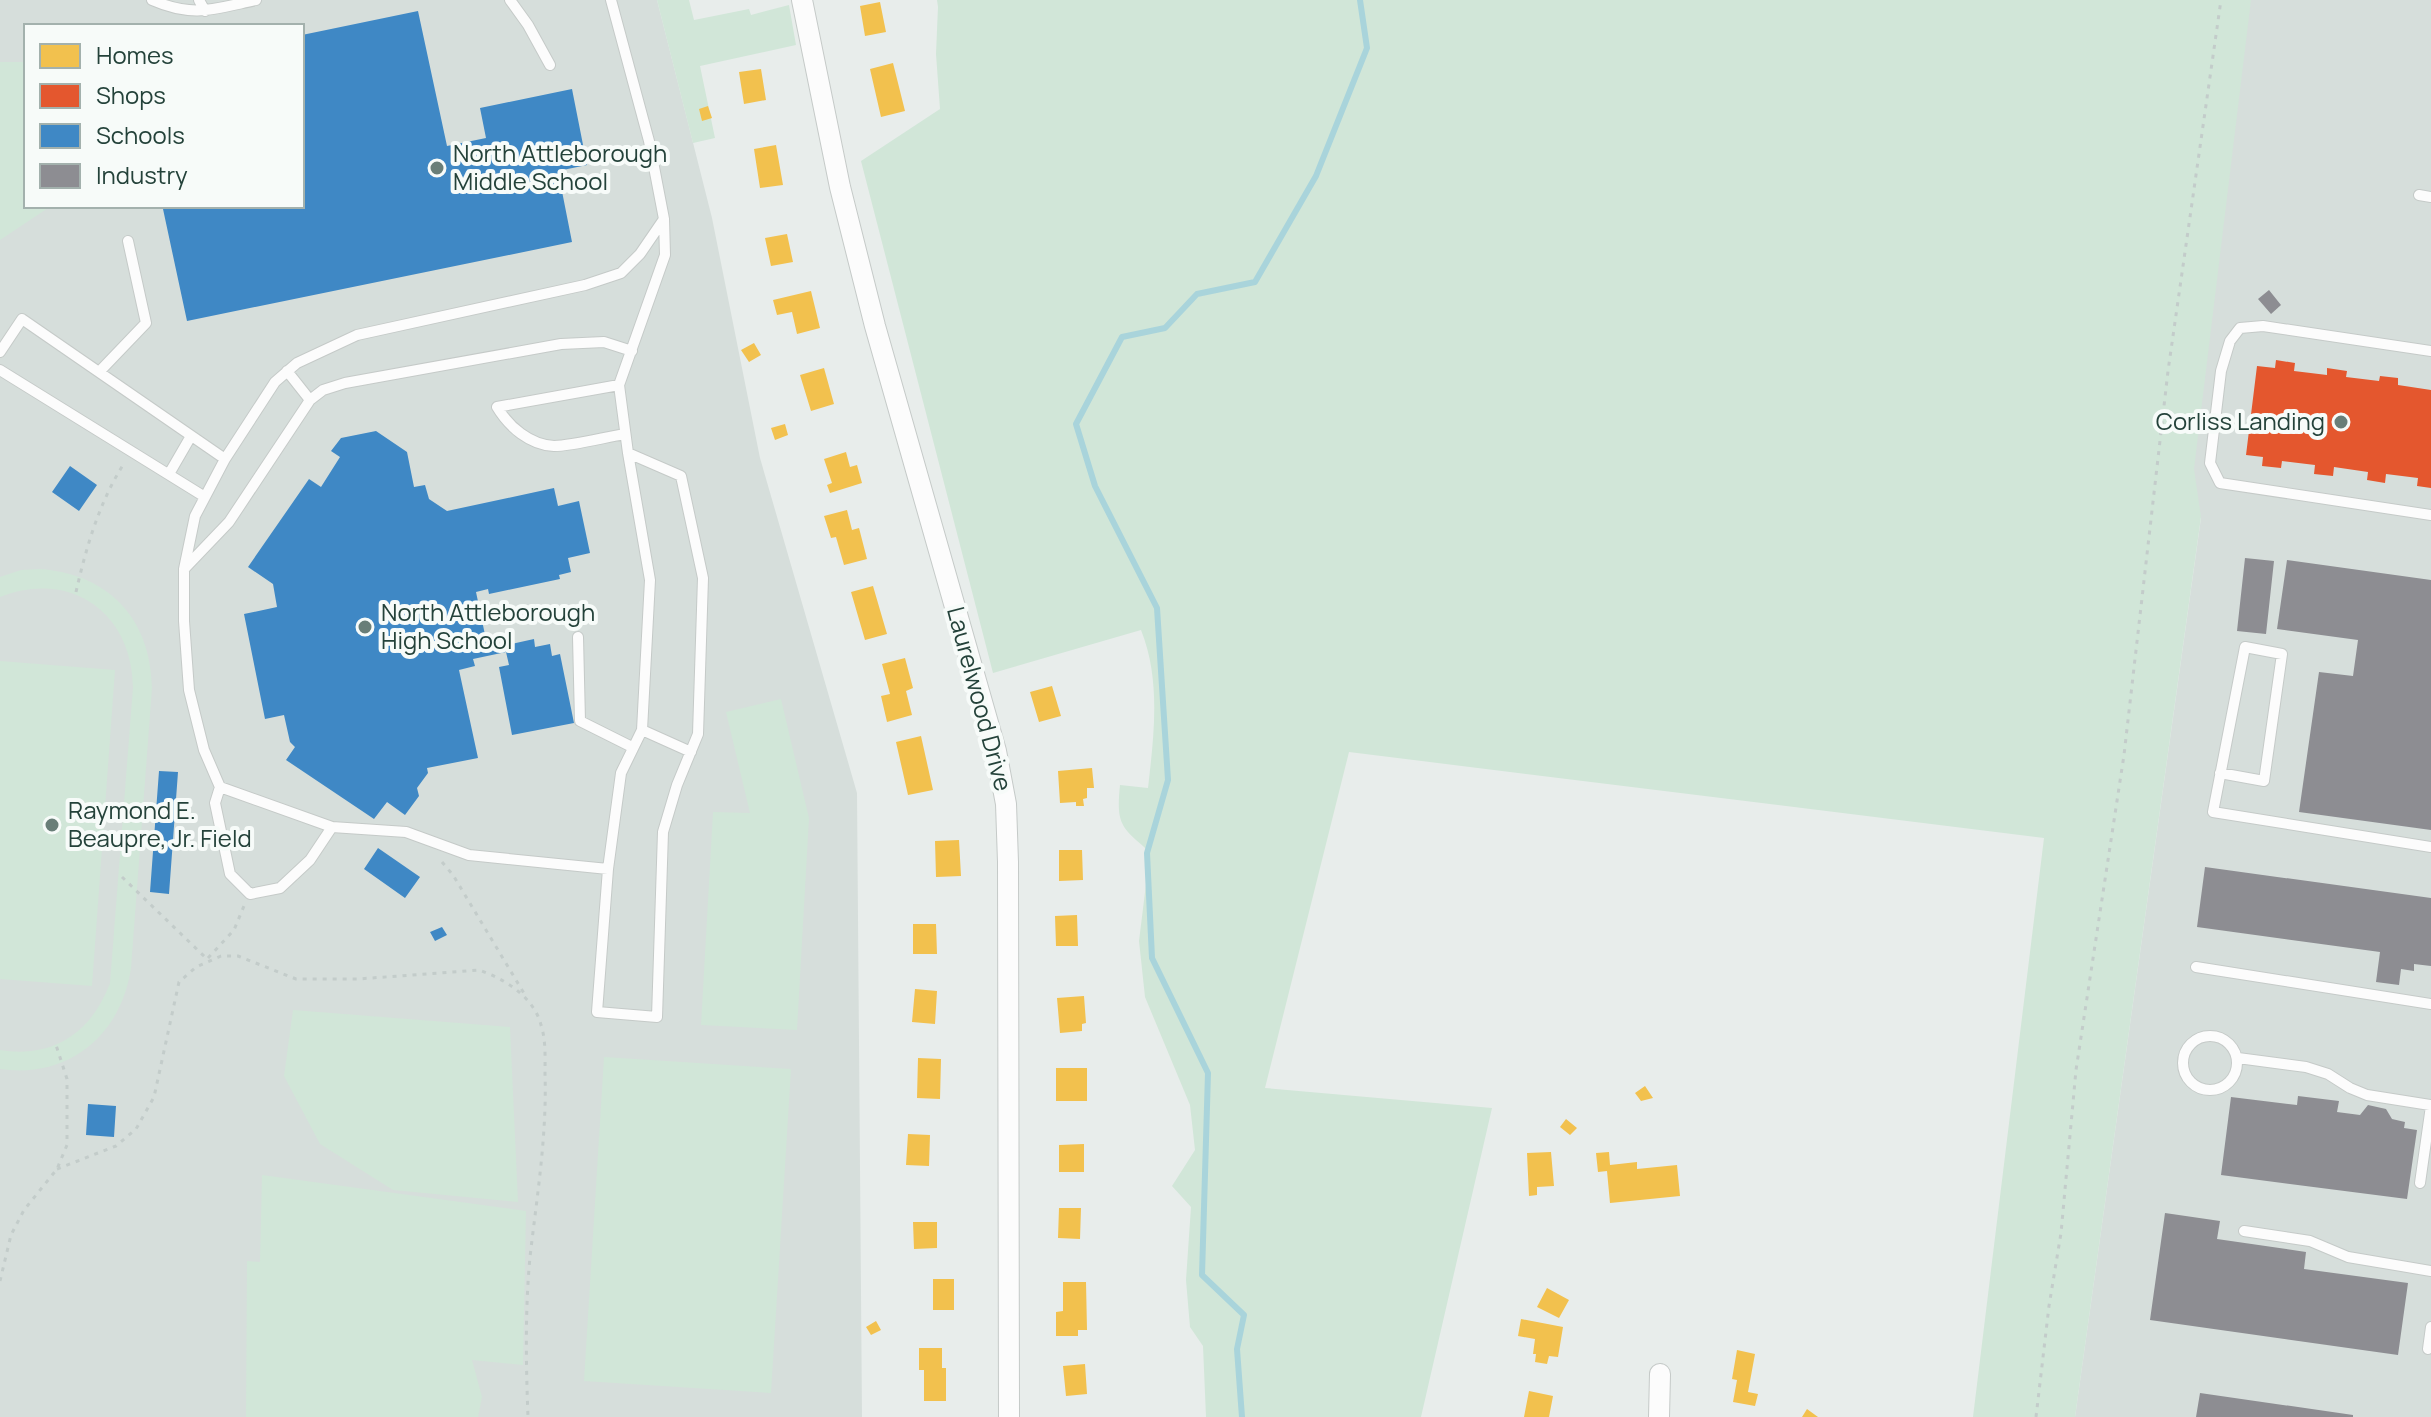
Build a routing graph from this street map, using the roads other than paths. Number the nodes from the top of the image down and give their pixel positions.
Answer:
1 (152, 0) edge
2 (199, 0) edge
3 (256, 0) edge
4 (510, 0) edge
5 (611, 0) edge
6 (802, 0) edge
7 (200, 11) junction
8 (197, 24) edge
9 (550, 65) dead end
10 (2419, 195) dead end
11 (2431, 197) edge
12 (664, 219) junction
13 (128, 241) dead end
14 (632, 351) junction
15 (2431, 351) edge
16 (0, 352) edge
17 (0, 370) edge
18 (287, 371) junction
19 (99, 372) junction
20 (619, 385) junction
21 (310, 400) junction
22 (625, 434) junction
23 (191, 436) junction
24 (628, 453) junction
25 (225, 459) junction
26 (169, 474) junction
27 (205, 497) junction
28 (2431, 515) edge
29 (184, 569) junction
30 (578, 637) dead end
31 (642, 730) junction
32 (632, 747) junction
33 (691, 752) junction
34 (2220, 773) junction
35 (220, 787) junction
36 (332, 827) junction
37 (2431, 847) edge
38 (608, 869) junction
39 (2196, 967) dead end
40 (2431, 1004) edge
41 (2238, 1058) junction
42 (2430, 1106) edge
43 (2420, 1183) dead end
44 (2244, 1231) dead end
45 (2431, 1271) edge
46 (2431, 1327) edge
47 (2428, 1349) dead end
48 (1660, 1374) dead end
49 (1009, 1417) edge
50 (1659, 1417) edge

1 - 7 lane
2 - 7 lane
3 - 7 lane
4 - 9 lane
5 - 12 lane
6 - 49 street, Laurelwood Drive
7 - 8 lane
10 - 11 lane
12 - 14 lane
12 - 18 lane
13 - 19 lane
14 - 20 lane
14 - 21 lane
15 - 28 lane
16 - 19 lane
17 - 26 lane
18 - 21 lane
18 - 25 lane
19 - 23 lane
20 - 22 lane
20 - 22 lane
21 - 29 lane
22 - 24 lane
23 - 25 lane
23 - 26 lane
24 - 31 lane
24 - 33 lane
25 - 27 lane
26 - 27 lane
27 - 29 lane
29 - 35 lane
30 - 32 lane
31 - 32 lane
31 - 33 lane
32 - 38 lane
33 - 38 lane
34 - 34 lane
34 - 37 lane
35 - 36 lane
35 - 36 lane
36 - 38 lane
39 - 40 lane
41 - 41 lane
41 - 42 lane
42 - 43 lane
44 - 45 lane
46 - 47 lane
48 - 50 street

